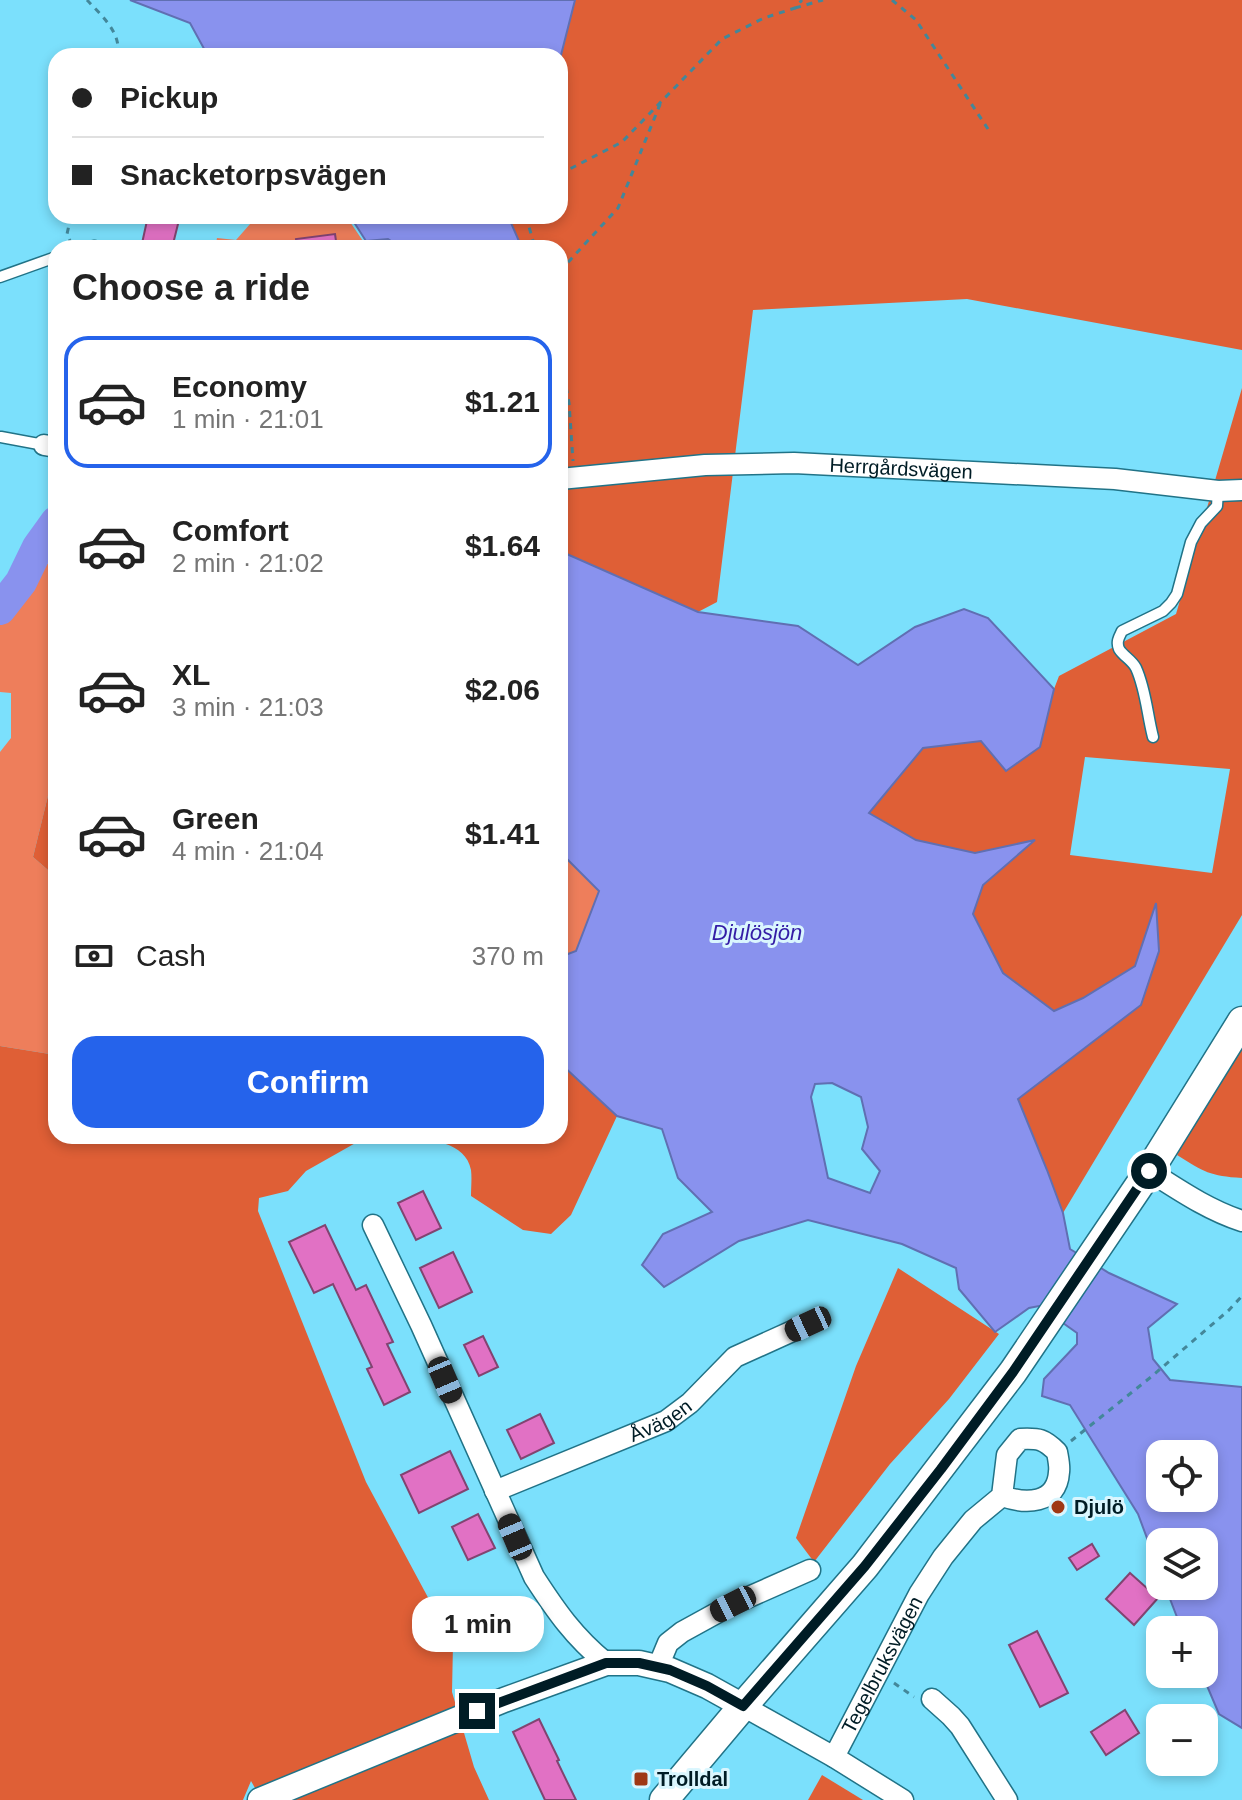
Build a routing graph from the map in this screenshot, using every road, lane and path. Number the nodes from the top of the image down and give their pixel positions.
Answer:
1 (87, 0) edge
2 (802, 0) edge
3 (823, 0) edge
4 (892, 0) edge
5 (795, 8) junction
6 (119, 48) edge
7 (662, 101) junction
8 (988, 129) dead end
9 (568, 170) edge
10 (48, 260) edge
11 (568, 262) edge
12 (0, 277) edge
13 (568, 397) edge
14 (0, 436) edge
15 (568, 440) edge
16 (48, 446) edge
17 (568, 478) edge
18 (1242, 490) edge
19 (1218, 491) junction
20 (1153, 737) dead end
21 (1242, 1021) edge
22 (1149, 1171) junction
23 (1242, 1221) edge
24 (373, 1225) dead end
25 (1242, 1296) edge
26 (808, 1324) dead end
27 (1057, 1452) junction
28 (495, 1491) junction
29 (1002, 1496) junction
30 (810, 1570) dead end
31 (606, 1663) junction
32 (658, 1667) junction
33 (877, 1674) junction
34 (932, 1699) joint
35 (743, 1706) junction
36 (834, 1757) junction
37 (260, 1800) edge
38 (664, 1800) edge
39 (903, 1800) edge
40 (1007, 1800) edge

1 - 6 path
2 - 5 path
3 - 5 path
4 - 8 path
5 - 7 path
7 - 9 path
7 - 11 path
10 - 12 lane
13 - 15 path
14 - 16 lane
17 - 19 street, Herrgårdsvägen
18 - 19 street, Herrgårdsvägen
19 - 20 lane
21 - 22 main road
22 - 23 street
22 - 35 main road
24 - 28 street
25 - 27 path
26 - 28 street, Åvägen
27 - 29 street
27 - 29 street
28 - 31 street
29 - 33 street, Tegelbruksvägen
30 - 32 street
31 - 32 street
31 - 37 street
32 - 35 street
33 - 34 path
33 - 36 street, Tegelbruksvägen
34 - 40 street
35 - 36 street, Tegelbruksvägen
35 - 38 main road
36 - 39 street

